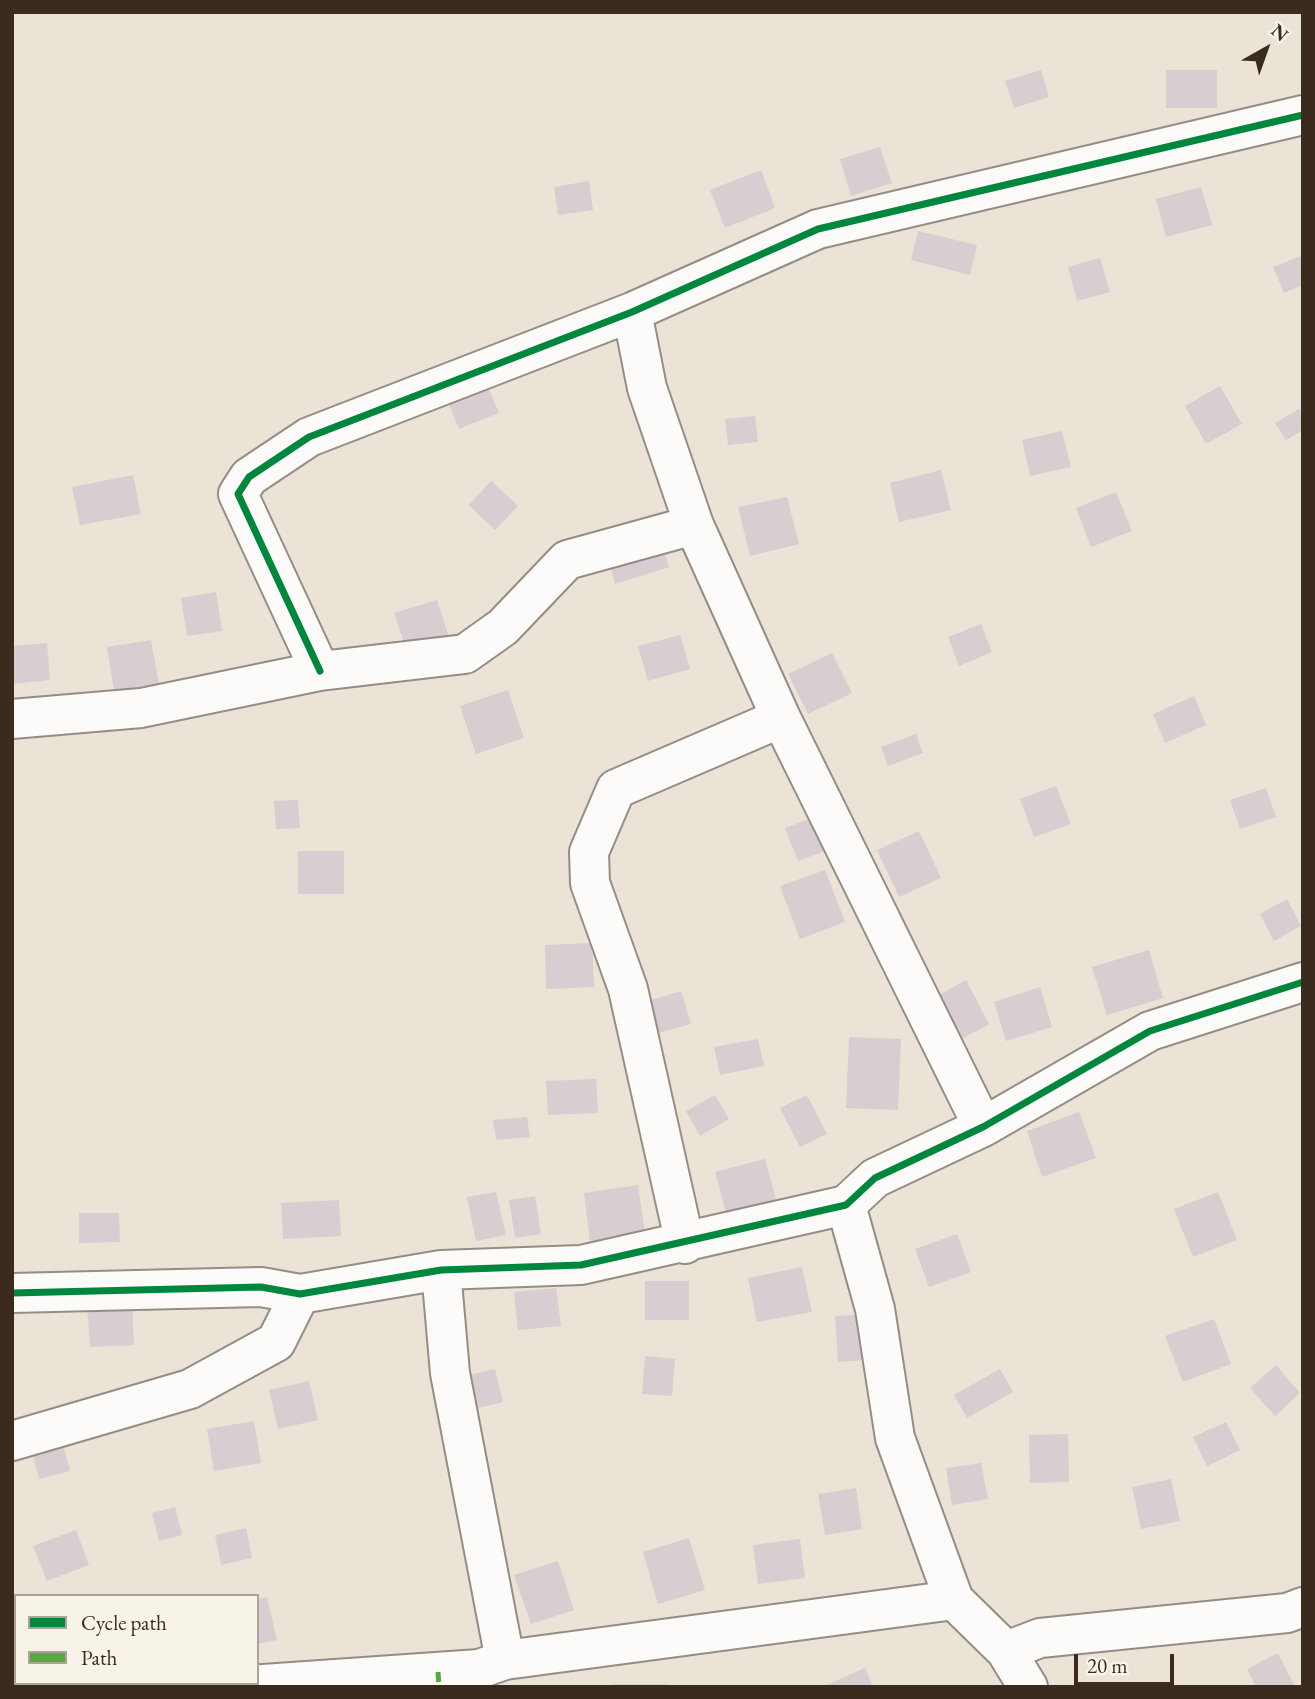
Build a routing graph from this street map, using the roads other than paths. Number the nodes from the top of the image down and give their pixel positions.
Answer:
1 (1303, 115) edge
2 (632, 312) junction
3 (694, 525) junction
4 (320, 671) junction
5 (781, 718) junction
6 (12, 719) edge
7 (1303, 982) edge
8 (983, 1127) junction
9 (846, 1205) junction
10 (685, 1244) junction
11 (441, 1270) junction
12 (12, 1293) edge
13 (300, 1294) junction
14 (12, 1441) edge
15 (954, 1600) junction
16 (1303, 1607) edge
17 (1006, 1651) junction
18 (505, 1660) junction
19 (259, 1684) edge
20 (249, 1685) edge
21 (220, 1687) edge
22 (1028, 1687) edge

1 - 2 street
2 - 3 street
2 - 4 street
3 - 4 street
3 - 5 street
4 - 6 street
5 - 8 street
5 - 10 street
7 - 8 street
8 - 9 street
9 - 10 street
9 - 15 street
10 - 11 street
11 - 13 street
11 - 18 street
12 - 13 street
13 - 14 street
15 - 17 street
15 - 18 street
16 - 17 street
17 - 22 street
18 - 19 street
20 - 21 street

